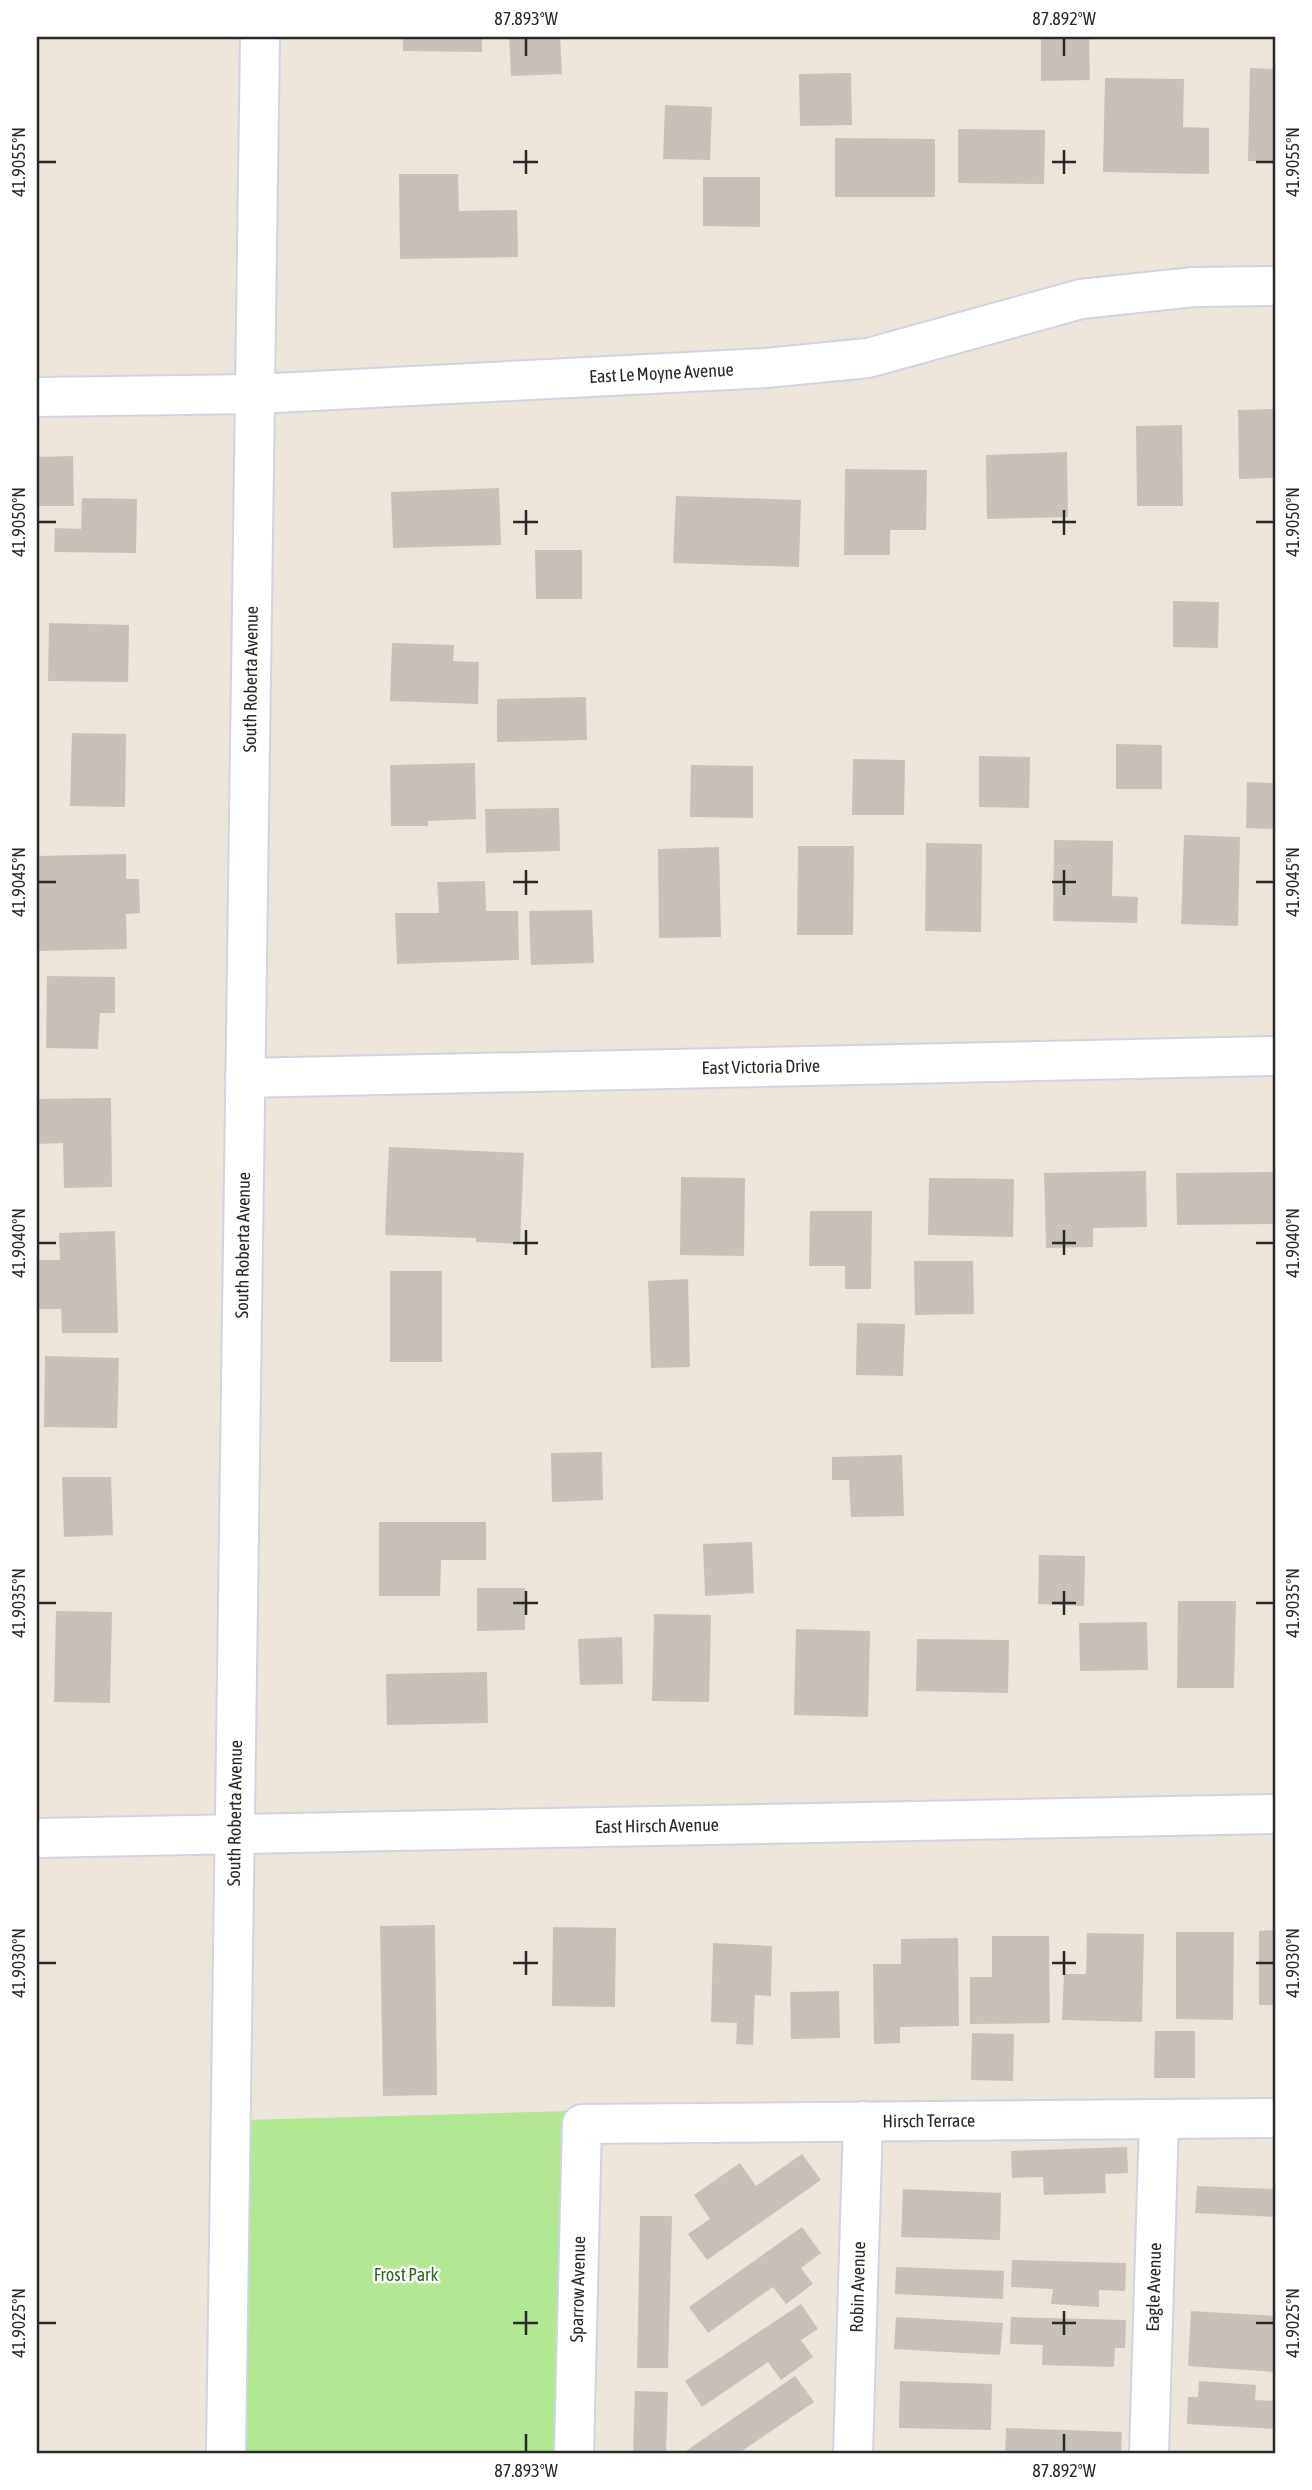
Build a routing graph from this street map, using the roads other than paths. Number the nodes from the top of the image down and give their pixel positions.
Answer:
1 (260, 37) edge
2 (1275, 286) edge
3 (255, 394) junction
4 (37, 397) edge
5 (1275, 1056) edge
6 (245, 1078) junction
7 (1275, 1814) edge
8 (235, 1834) junction
9 (37, 1838) edge
10 (1275, 2118) edge
11 (1158, 2119) junction
12 (863, 2121) junction
13 (582, 2124) joint
14 (226, 2453) edge
15 (574, 2453) edge
16 (853, 2453) edge
17 (1149, 2453) edge

1 - 3 street, South Roberta Avenue
2 - 3 street, East Le Moyne Avenue
3 - 4 street, East Le Moyne Avenue
3 - 6 street, South Roberta Avenue
5 - 6 street, East Victoria Drive
6 - 8 street, South Roberta Avenue
7 - 8 street, East Hirsch Avenue
8 - 9 street, East Hirsch Avenue
8 - 14 street, South Roberta Avenue
10 - 11 street, Hirsch Terrace
11 - 12 street, Hirsch Terrace
11 - 17 street, Eagle Avenue
12 - 13 street, Hirsch Terrace
12 - 16 street, Robin Avenue
13 - 15 street, Sparrow Avenue

